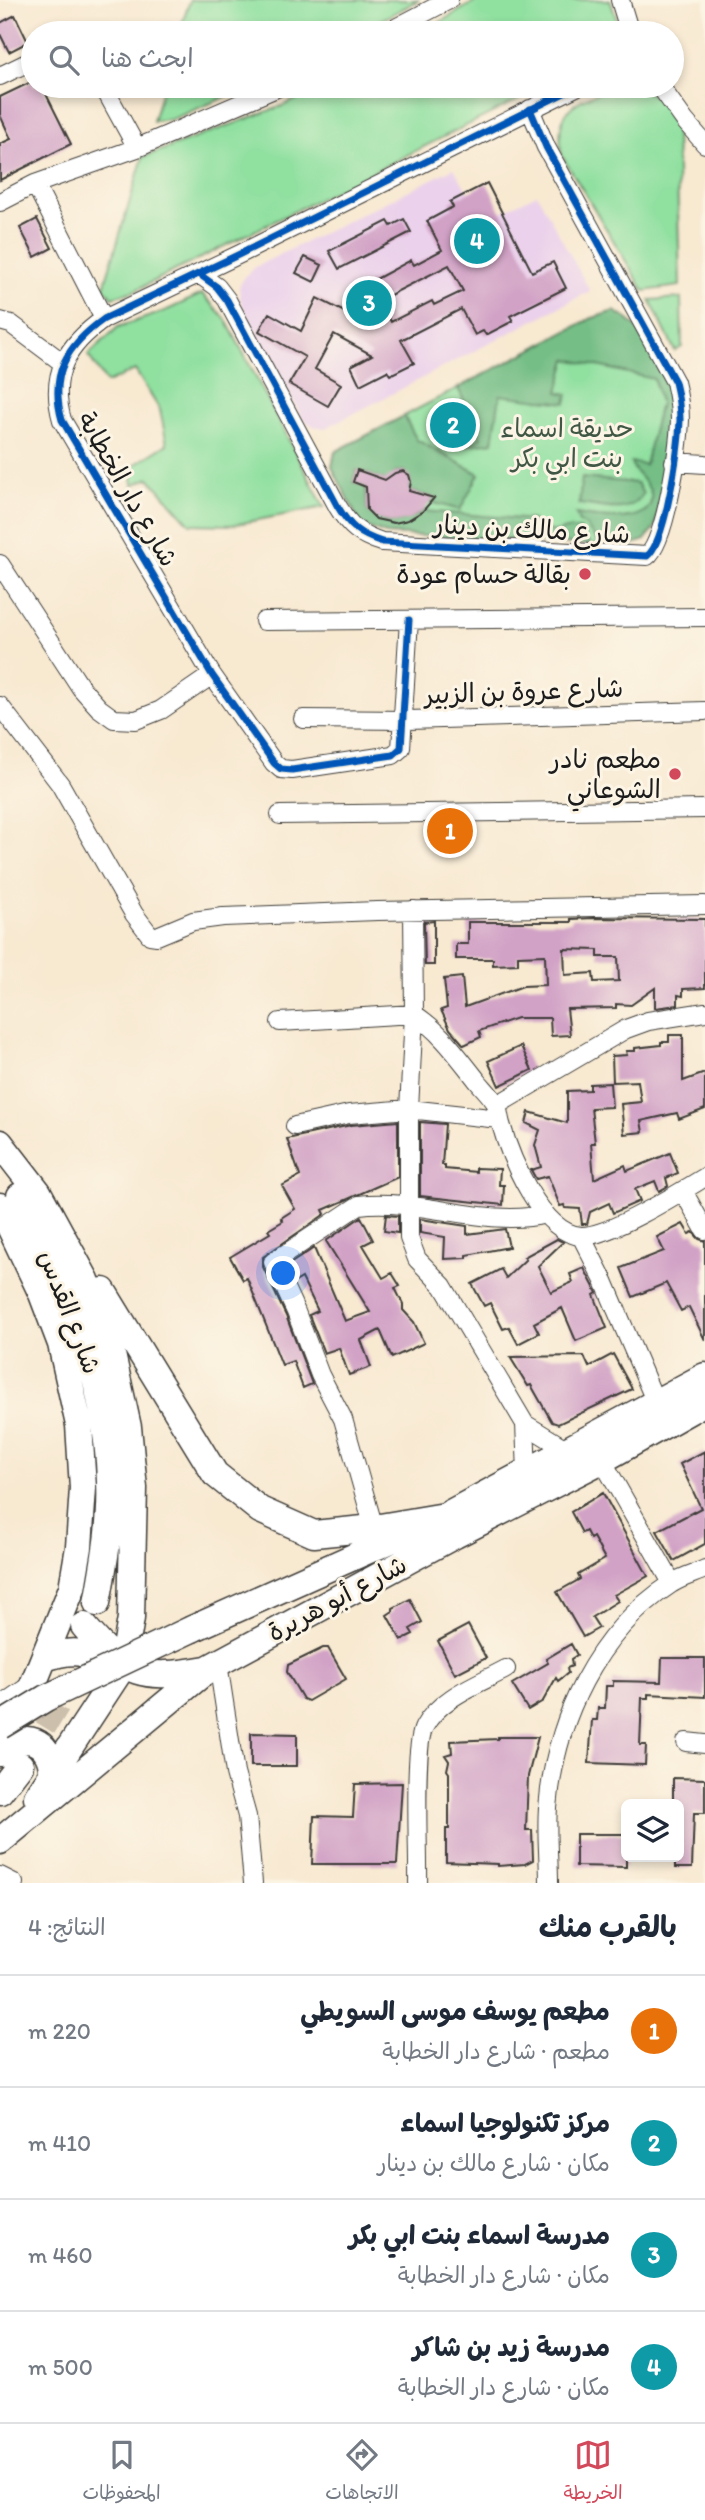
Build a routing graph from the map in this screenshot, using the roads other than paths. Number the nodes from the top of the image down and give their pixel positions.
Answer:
1 (449, 0) edge
2 (620, 0) edge
3 (409, 21) edge
4 (626, 21) edge
5 (21, 66) edge
6 (0, 76) edge
7 (110, 98) edge
8 (253, 98) edge
9 (553, 98) edge
10 (669, 98) edge
11 (530, 109) junction
12 (705, 144) edge
13 (137, 148) junction
14 (35, 184) junction
15 (0, 202) edge
16 (199, 274) junction
17 (104, 319) junction
18 (0, 321) edge
19 (63, 363) junction
20 (674, 462) junction
21 (705, 464) edge
22 (0, 564) edge
23 (705, 617) edge
24 (409, 620) junction
25 (264, 621) dead end
26 (212, 676) junction
27 (0, 706) edge
28 (705, 711) edge
29 (303, 719) dead end
30 (403, 720) junction
31 (705, 809) edge
32 (280, 815) dead end
33 (705, 905) edge
34 (413, 910) junction
35 (705, 1012) edge
36 (414, 1014) junction
37 (280, 1022) dead end
38 (409, 1109) junction
39 (498, 1112) junction
40 (295, 1126) dead end
41 (0, 1143) edge
42 (0, 1155) edge
43 (705, 1177) edge
44 (683, 1191) junction
45 (38, 1192) junction
46 (0, 1206) edge
47 (410, 1206) junction
48 (545, 1214) junction
49 (705, 1230) edge
50 (581, 1236) junction
51 (705, 1376) edge
52 (705, 1402) edge
53 (656, 1403) junction
54 (526, 1424) junction
55 (569, 1451) junction
56 (602, 1460) junction
57 (527, 1473) junction
58 (445, 1516) junction
59 (374, 1528) junction
60 (133, 1559) junction
61 (705, 1569) edge
62 (672, 1583) junction
63 (72, 1588) junction
64 (97, 1603) dead end
65 (84, 1626) junction
66 (44, 1658) junction
67 (214, 1665) junction
68 (123, 1666) junction
69 (506, 1669) dead end
70 (32, 1687) junction
71 (106, 1691) junction
72 (0, 1709) edge
73 (0, 1726) edge
74 (686, 1742) dead end
75 (705, 1744) edge
76 (0, 1748) edge
77 (10, 1759) edge
78 (51, 1779) junction
79 (0, 1791) edge
80 (6, 1835) edge
81 (0, 1876) edge
82 (14, 1883) edge
83 (253, 1883) edge
84 (418, 1883) edge
85 (549, 1883) edge

1 - 3 street
2 - 4 street
5 - 6 street
7 - 13 street
8 - 13 street
9 - 11 street, شارع دار الخطابة
10 - 12 street
11 - 16 street, شارع دار الخطابة
11 - 20 street, شارع مالك بن دينار
13 - 14 street
14 - 15 street
14 - 17 street
16 - 17 street, شارع دار الخطابة
16 - 20 street, شارع مالك بن دينار
17 - 19 street, شارع دار الخطابة
18 - 19 street
19 - 26 street, شارع دار الخطابة
20 - 21 street
22 - 26 street
23 - 24 street
24 - 25 street
24 - 30 street, شارع دار الخطابة
26 - 30 street, شارع دار الخطابة
27 - 34 street
28 - 30 street, شارع عروة بن الزبير
29 - 30 street, شارع عروة بن الزبير
31 - 32 street
33 - 34 street
34 - 36 street
35 - 39 street
36 - 37 street
36 - 38 street
36 - 39 street
38 - 39 street
38 - 40 street
38 - 47 street
39 - 48 street
41 - 45 highway
42 - 64 highway, شارع القدس
43 - 44 street
44 - 49 street
44 - 50 street
45 - 59 highway
45 - 60 highway
46 - 63 highway, شارع القدس
47 - 48 street
47 - 54 street
47 - 59 street
48 - 50 street
50 - 53 street
51 - 53 highway, شارع أبو هريرة
52 - 56 highway, شارع أبو هريرة
53 - 55 highway, شارع أبو هريرة
54 - 55 street
54 - 57 street
55 - 57 highway, شارع أبو هريرة
56 - 62 street
56 - 67 highway, شارع أبو هريرة
57 - 58 highway, شارع أبو هريرة
58 - 59 highway
58 - 73 highway, شارع أبو هريرة, bridge
60 - 65 highway
60 - 68 highway
61 - 62 street
62 - 85 street
63 - 65 highway
63 - 66 highway, شارع القدس
65 - 68 highway
66 - 70 highway, شارع القدس
66 - 71 highway
67 - 68 highway
67 - 80 highway, شارع أبو هريرة
67 - 83 street
68 - 71 highway
69 - 84 street
70 - 72 main road
70 - 76 highway, شارع القدس
71 - 78 highway
74 - 75 street
77 - 78 highway
77 - 79 highway
78 - 80 highway
81 - 82 street

